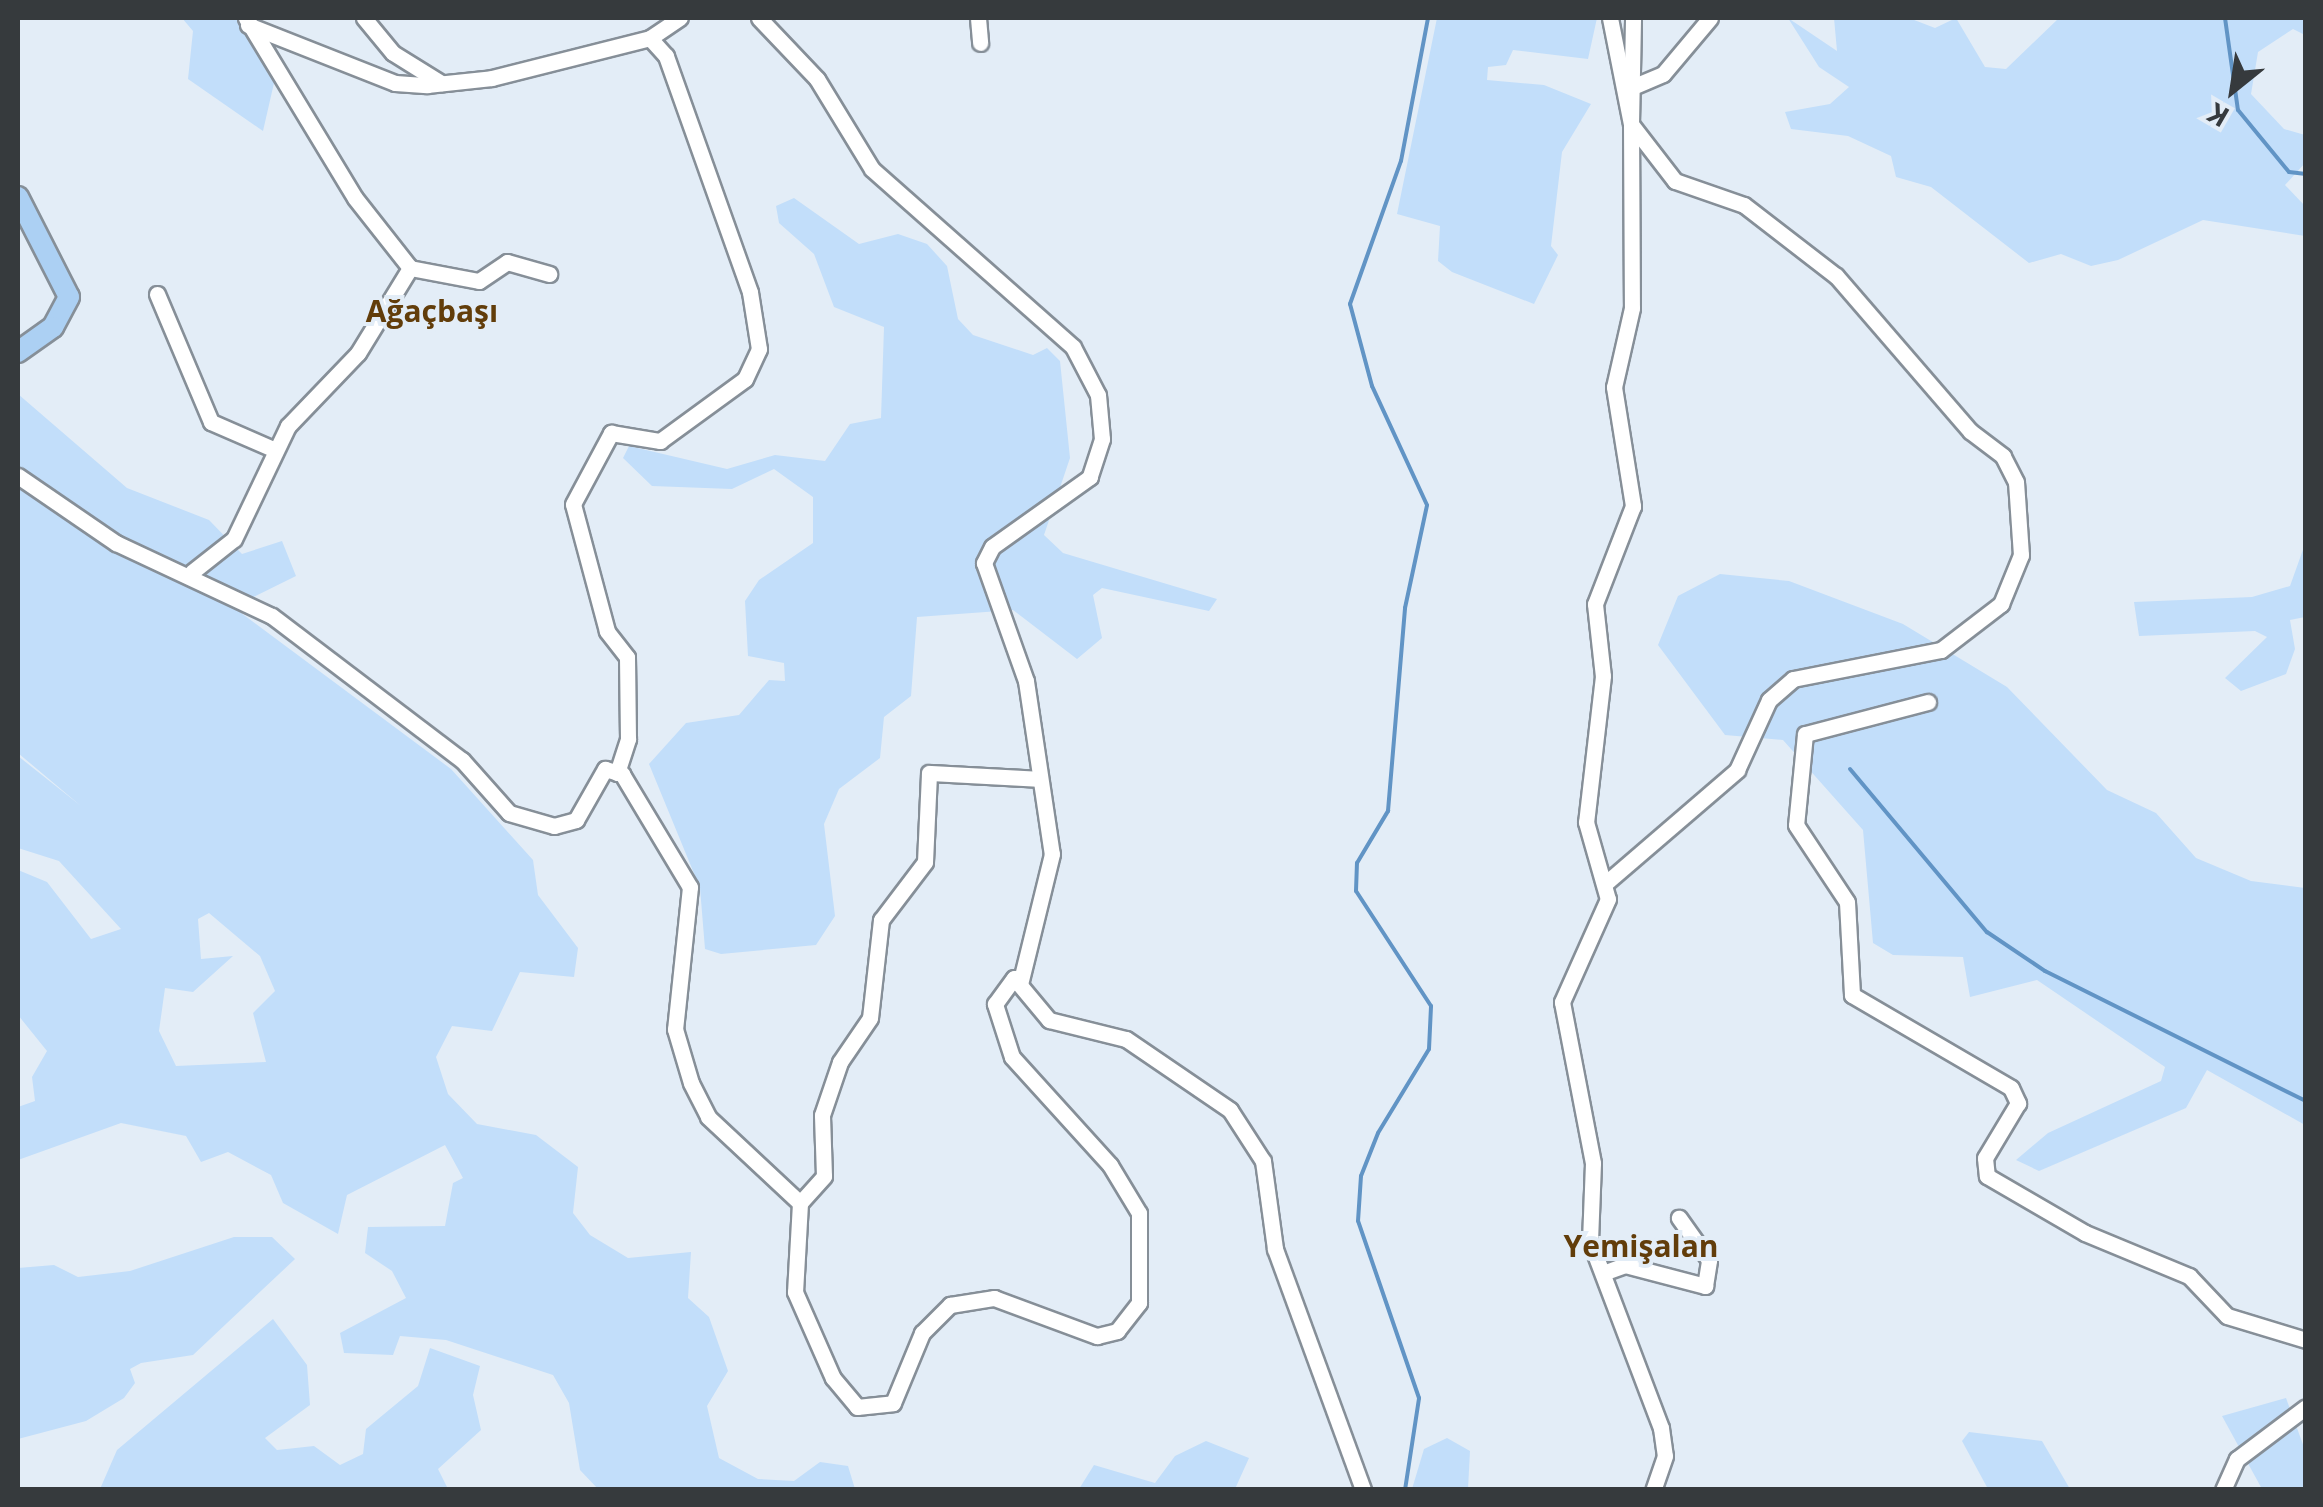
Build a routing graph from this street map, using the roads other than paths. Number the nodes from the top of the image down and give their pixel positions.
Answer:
1 (364, 18) edge
2 (680, 18) edge
3 (759, 18) edge
4 (978, 18) edge
5 (1610, 18) edge
6 (1633, 18) edge
7 (1710, 18) edge
8 (247, 21) edge
9 (650, 38) junction
10 (980, 44) dead end
11 (442, 83) junction
12 (1637, 84) junction
13 (1632, 124) junction
14 (18, 197) edge
15 (410, 268) junction
16 (549, 274) dead end
17 (158, 294) dead end
18 (18, 352) edge
19 (273, 448) junction
20 (18, 476) edge
21 (192, 572) junction
22 (1928, 702) dead end
23 (617, 773) junction
24 (1039, 779) junction
25 (1607, 882) junction
26 (1020, 984) junction
27 (800, 1203) junction
28 (1679, 1218) dead end
29 (1603, 1273) junction
30 (2306, 1340) edge
31 (2306, 1407) edge
32 (1363, 1490) edge
33 (1654, 1490) edge
34 (2223, 1490) edge

1 - 11 street
2 - 9 street
3 - 24 street
4 - 10 street
5 - 13 street
6 - 12 street
7 - 12 street
8 - 11 street
8 - 15 street
9 - 11 street
9 - 23 street
12 - 13 street
13 - 25 street
13 - 25 street
14 - 18 main road
15 - 16 street
15 - 19 street
17 - 19 street
19 - 21 street
20 - 21 street
21 - 23 street
22 - 30 street
23 - 27 street
24 - 26 street
24 - 27 street
25 - 29 street
26 - 27 street
26 - 32 street
28 - 29 street
29 - 33 street
31 - 34 street

